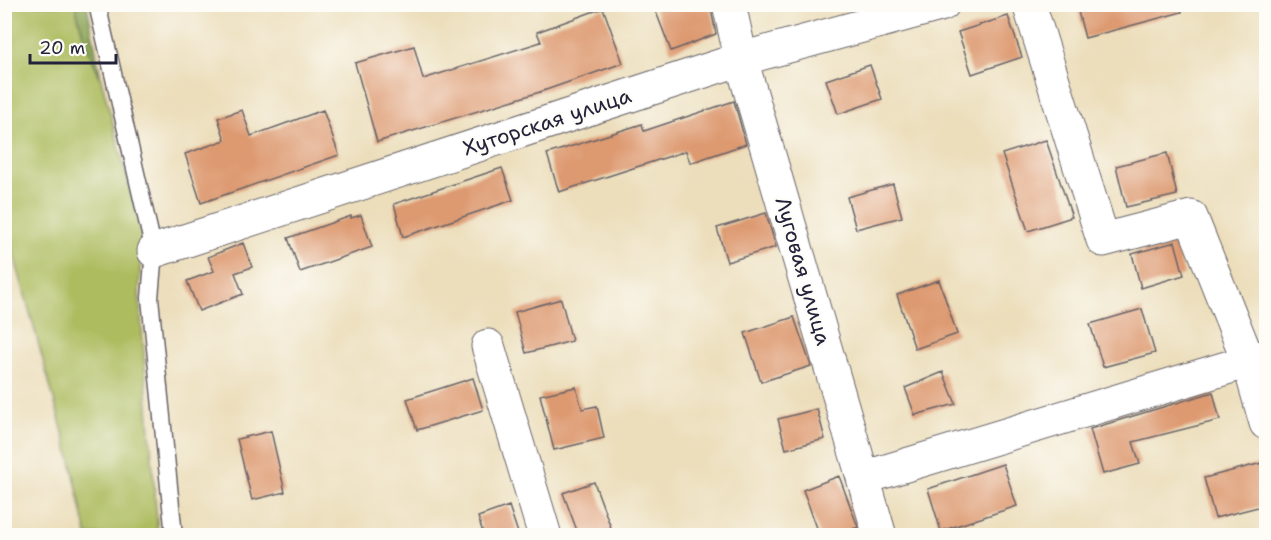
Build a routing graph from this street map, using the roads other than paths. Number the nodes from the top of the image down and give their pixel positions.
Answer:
1 (96, 4) edge
2 (729, 4) edge
3 (943, 4) edge
4 (1029, 4) edge
5 (741, 59) junction
6 (154, 251) junction
7 (488, 346) dead end
8 (1257, 358) edge
9 (1266, 423) edge
10 (863, 478) junction
11 (174, 536) edge
12 (545, 536) edge
13 (880, 536) edge

1 - 6 lane
2 - 5 street, Луговая улица
3 - 5 street, Хуторская улица
4 - 8 street
5 - 6 street, Хуторская улица
5 - 10 street, Луговая улица
6 - 11 lane
7 - 12 street
8 - 9 street
8 - 10 street
10 - 13 street, Луговая улица

